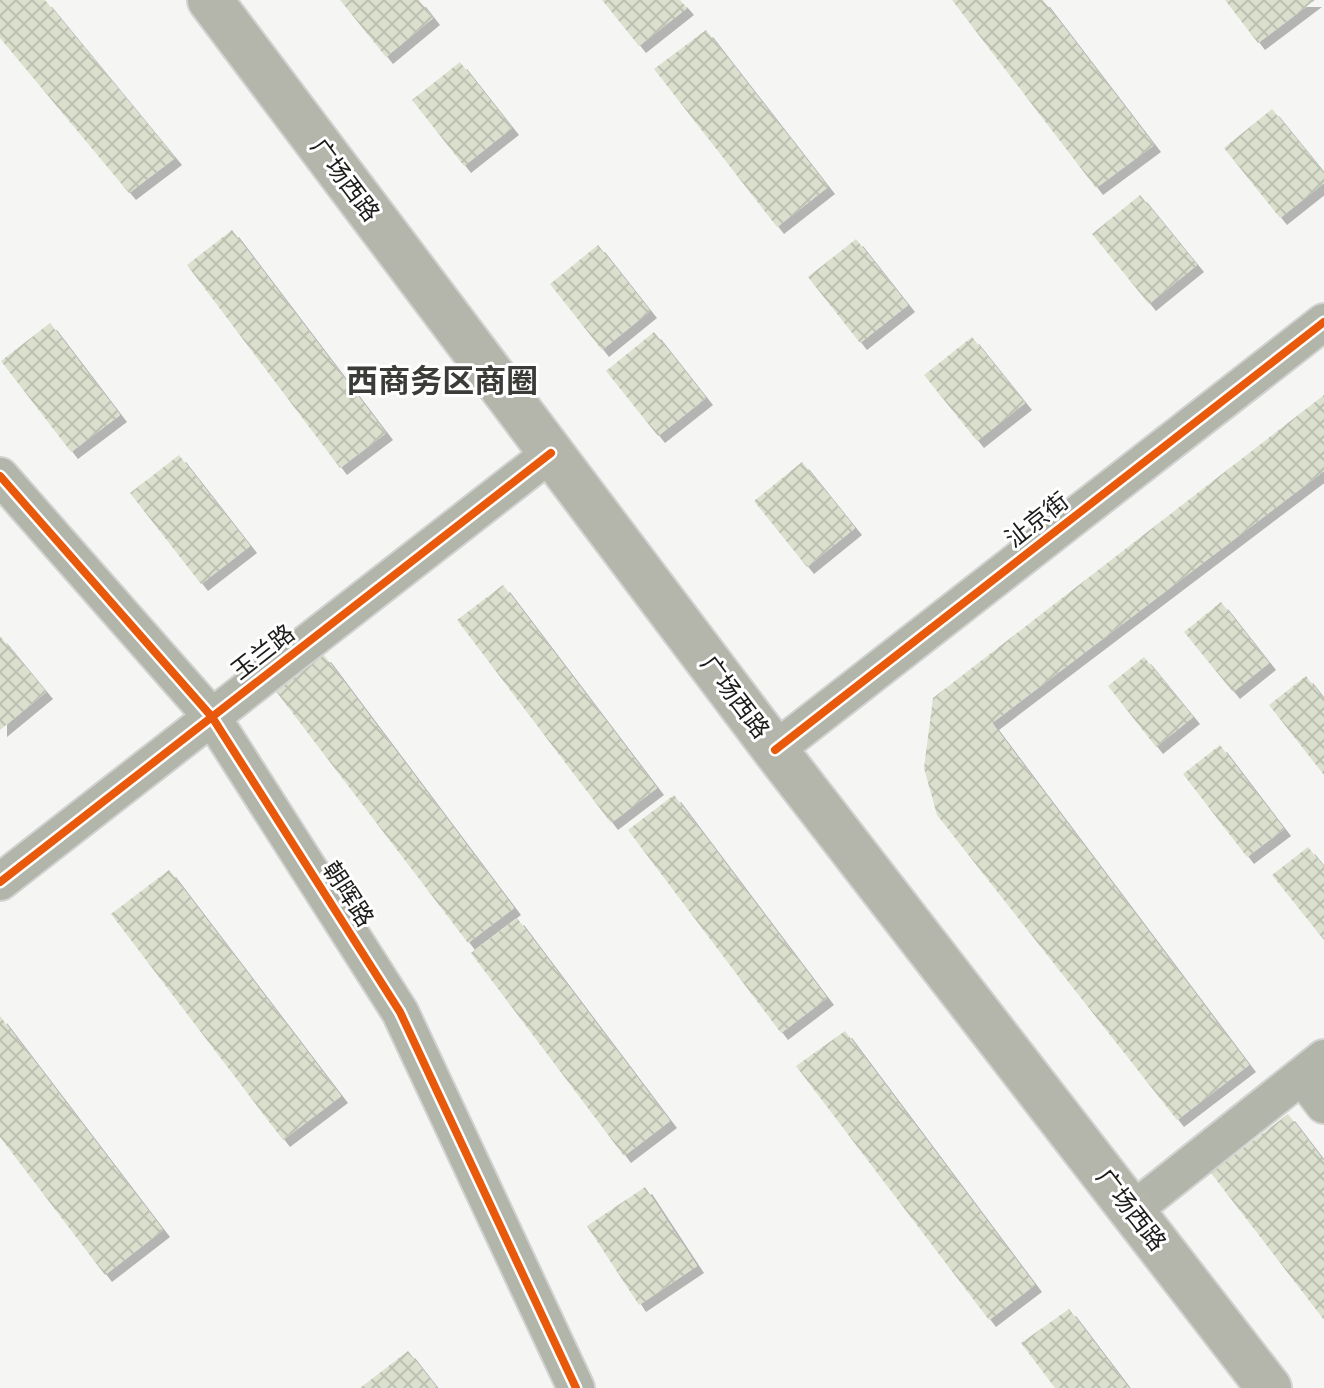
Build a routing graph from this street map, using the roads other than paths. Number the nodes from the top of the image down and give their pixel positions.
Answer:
1 (210, 0) edge
2 (1324, 322) edge
3 (551, 453) junction
4 (0, 476) edge
5 (212, 717) junction
6 (775, 750) junction
7 (0, 882) edge
8 (1313, 1067) edge
9 (1324, 1105) edge
10 (1132, 1211) junction
11 (576, 1388) edge
12 (1269, 1388) edge

1 - 3 main road, 广场西路
2 - 6 street, 沚京街
3 - 5 street, 玉兰路
3 - 6 main road, 广场西路
4 - 5 street, 朝晖路
5 - 7 street, 玉兰路
5 - 11 street, 朝晖路
6 - 10 main road, 广场西路
8 - 9 street
8 - 10 street
10 - 12 main road, 广场西路

